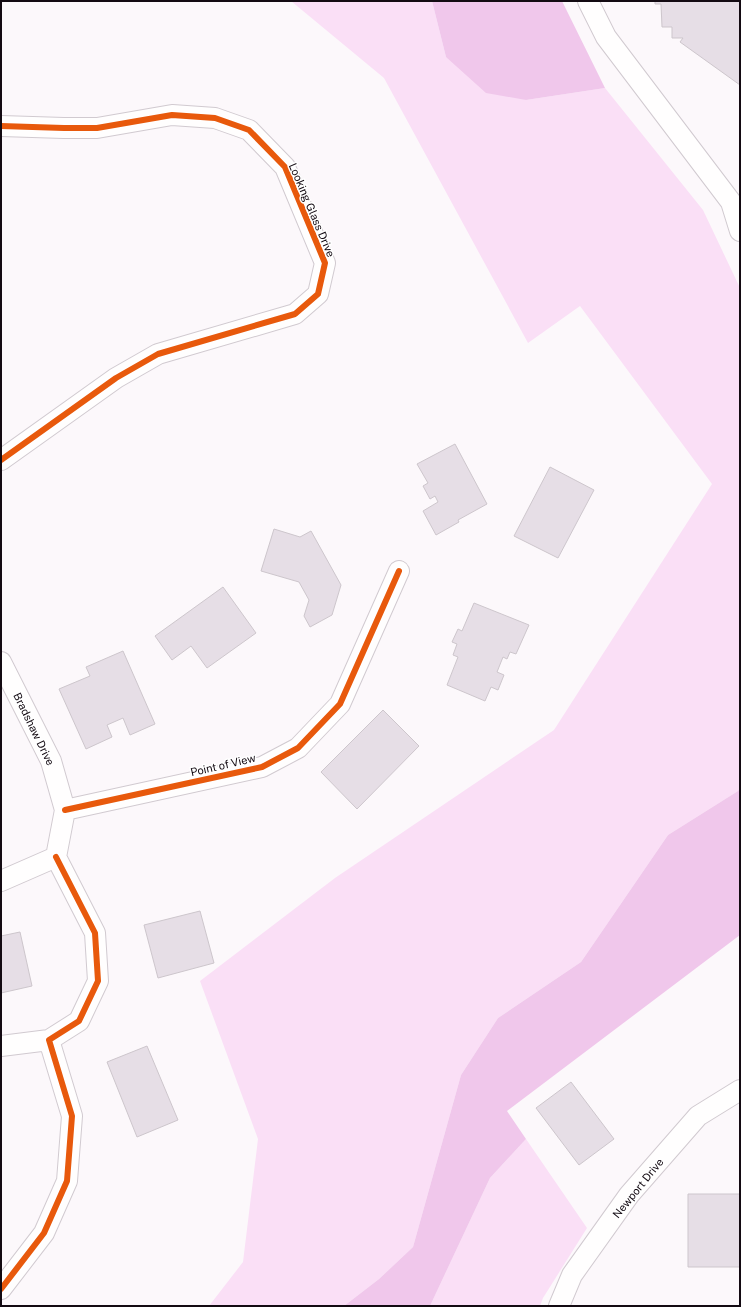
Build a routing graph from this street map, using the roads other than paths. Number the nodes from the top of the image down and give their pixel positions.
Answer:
1 (588, 1) edge
2 (1, 126) edge
3 (740, 231) edge
4 (1, 460) edge
5 (399, 571) dead end
6 (1, 662) edge
7 (65, 810) junction
8 (56, 857) junction
9 (1, 881) edge
10 (48, 1040) junction
11 (1, 1046) edge
12 (740, 1090) edge
13 (1, 1289) edge
14 (559, 1306) edge

1 - 3 street
2 - 4 street, Looking Glass Drive
5 - 7 street, Point of View
6 - 7 street, Bradshaw Drive
7 - 8 street, Bradshaw Drive
8 - 9 street
8 - 10 street
10 - 11 street
10 - 13 street
12 - 14 street, Newport Drive

